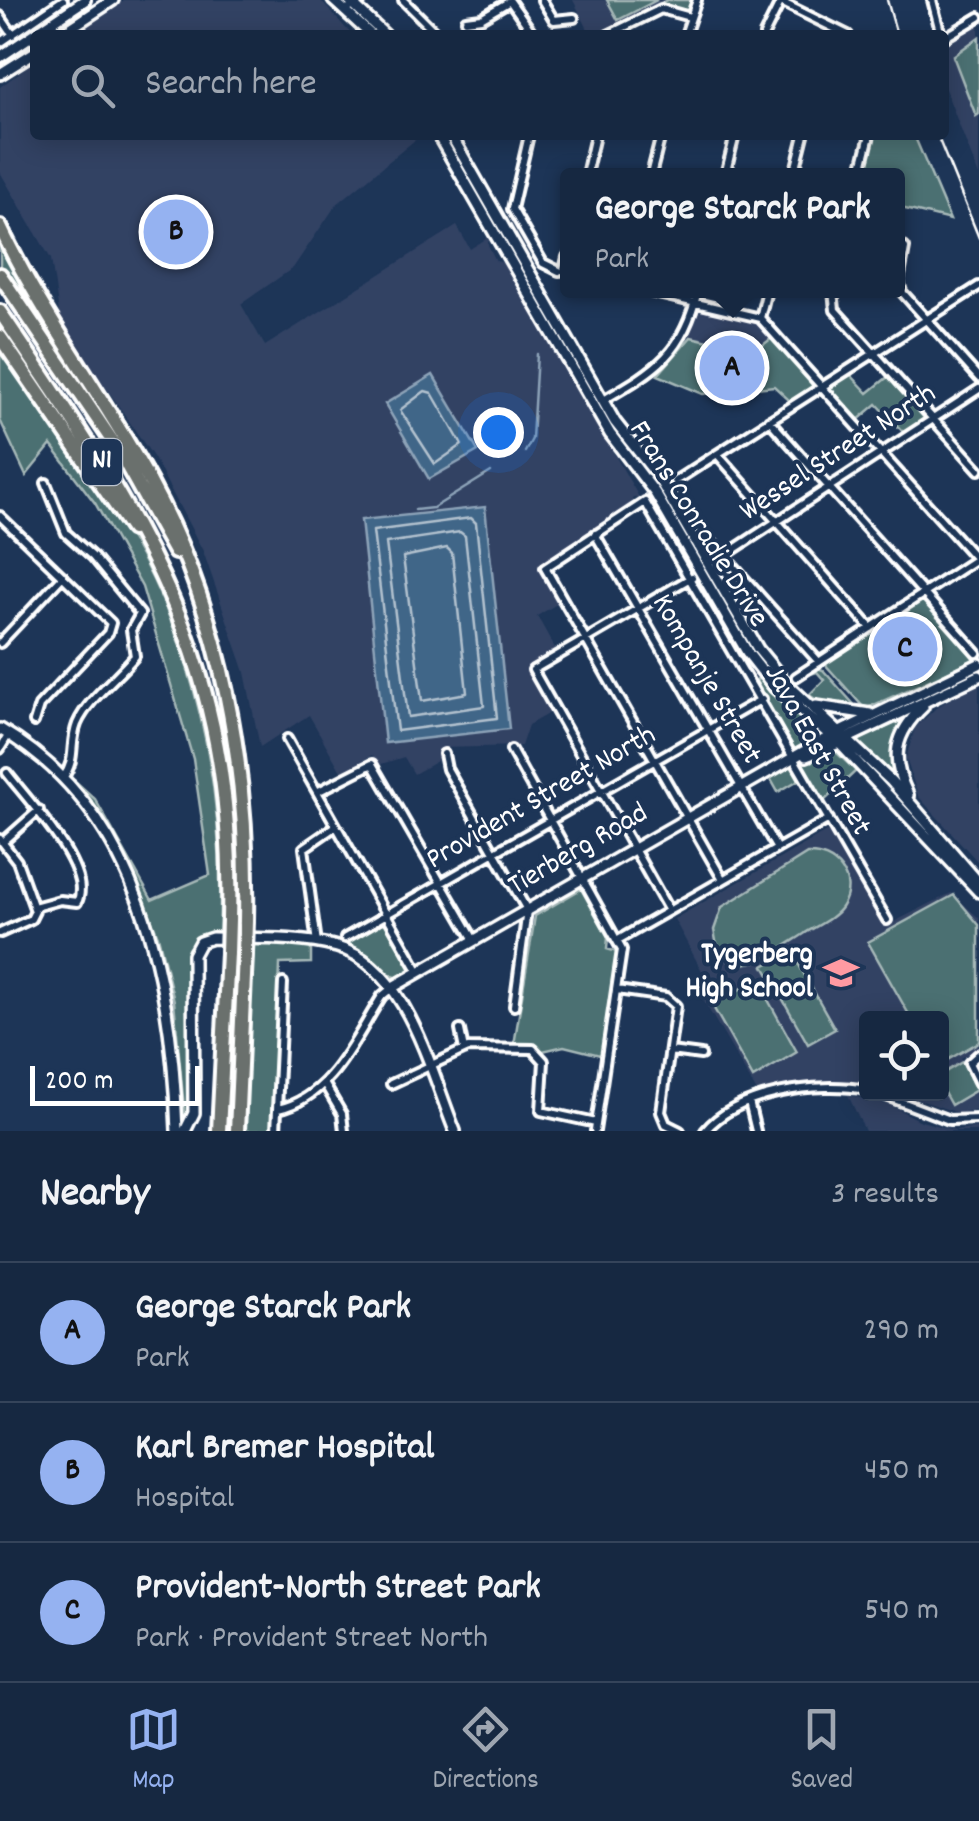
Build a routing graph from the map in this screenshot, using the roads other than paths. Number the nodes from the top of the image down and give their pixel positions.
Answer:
1 (63, 0) edge
2 (85, 0) edge
3 (112, 0) edge
4 (334, 0) edge
5 (510, 0) edge
6 (542, 0) edge
7 (697, 0) edge
8 (780, 0) edge
9 (932, 0) edge
10 (410, 2) edge
11 (352, 4) edge
12 (0, 16) edge
13 (690, 17) junction
14 (979, 17) edge
15 (574, 18) dead end
16 (466, 20) dead end
17 (41, 30) edge
18 (67, 30) edge
19 (368, 30) edge
20 (381, 30) edge
21 (434, 30) edge
22 (531, 30) edge
23 (623, 30) edge
24 (686, 30) edge
25 (766, 30) edge
26 (832, 30) edge
27 (942, 30) edge
28 (13, 34) junction
29 (949, 34) edge
30 (30, 38) edge
31 (0, 44) edge
32 (30, 55) edge
33 (0, 58) edge
34 (0, 74) edge
35 (441, 140) edge
36 (454, 140) edge
37 (528, 140) edge
38 (594, 140) edge
39 (660, 140) edge
40 (734, 140) edge
41 (803, 140) edge
42 (869, 140) edge
43 (588, 168) edge
44 (653, 168) edge
45 (727, 168) edge
46 (796, 168) edge
47 (862, 168) edge
48 (0, 227) edge
49 (560, 271) edge
50 (0, 275) edge
51 (979, 286) edge
52 (905, 295) edge
53 (672, 298) edge
54 (696, 298) edge
55 (764, 298) edge
56 (833, 298) edge
57 (695, 304) junction
58 (0, 312) edge
59 (760, 318) junction
60 (925, 318) junction
61 (0, 337) edge
62 (873, 352) junction
63 (979, 378) edge
64 (821, 386) junction
65 (979, 389) edge
66 (598, 404) junction
67 (769, 420) junction
68 (933, 420) junction
69 (881, 453) junction
70 (717, 454) junction
71 (979, 470) edge
72 (675, 481) dead end
73 (46, 483) dead end
74 (829, 488) junction
75 (0, 516) edge
76 (692, 520) dead end
77 (7, 522) junction
78 (776, 522) junction
79 (0, 530) edge
80 (595, 534) junction
81 (724, 556) junction
82 (978, 559) edge
83 (64, 576) junction
84 (692, 577) junction
85 (924, 594) junction
86 (638, 608) junction
87 (184, 623) junction
88 (871, 628) junction
89 (585, 638) junction
90 (0, 643) edge
91 (978, 659) edge
92 (819, 662) junction
93 (979, 676) edge
94 (796, 677) dead end
95 (224, 686) junction
96 (932, 698) junction
97 (762, 699) junction
98 (809, 704) junction
99 (875, 714) junction
100 (34, 722) dead end
101 (708, 730) junction
102 (4, 731) edge
103 (840, 737) junction
104 (287, 739) dead end
105 (0, 749) edge
106 (511, 750) dead end
107 (444, 754) dead end
108 (793, 759) junction
109 (654, 761) junction
110 (6, 773) dead end
111 (63, 778) junction
112 (740, 788) junction
113 (317, 792) junction
114 (601, 792) junction
115 (913, 805) junction
116 (39, 810) junction
117 (687, 818) junction
118 (829, 819) junction
119 (548, 822) junction
120 (336, 826) junction
121 (2, 841) edge
122 (633, 849) junction
123 (776, 849) junction
124 (494, 852) junction
125 (975, 878) edge
126 (580, 879) junction
127 (723, 880) junction
128 (440, 883) junction
129 (979, 892) edge
130 (38, 906) junction
131 (526, 910) junction
132 (669, 911) junction
133 (386, 914) junction
134 (887, 920) dead end
135 (0, 933) edge
136 (345, 938) dead end
137 (474, 940) junction
138 (618, 940) junction
139 (317, 944) junction
140 (419, 972) junction
141 (283, 983) dead end
142 (393, 986) junction
143 (617, 990) junction
144 (514, 1006) dead end
145 (460, 1030) dead end
146 (464, 1050) junction
147 (670, 1050) junction
148 (979, 1054) edge
149 (701, 1055) dead end
150 (429, 1068) junction
151 (979, 1083) edge
152 (391, 1084) dead end
153 (324, 1085) junction
154 (859, 1090) edge
155 (900, 1101) edge
156 (749, 1102) junction
157 (278, 1109) junction
158 (979, 1119) edge
159 (595, 1127) edge
160 (181, 1130) edge
161 (219, 1131) edge
162 (237, 1131) edge
163 (276, 1131) edge
164 (344, 1131) edge
165 (455, 1131) edge
166 (680, 1131) edge
167 (706, 1131) edge
168 (756, 1131) edge

1 - 28 street
2 - 17 main road
3 - 18 main road
4 - 11 main road
5 - 16 street
5 - 22 street
6 - 15 street
7 - 13 street
8 - 25 street
8 - 26 street
9 - 27 street
10 - 21 street
11 - 19 main road
11 - 20 main road
12 - 28 street
13 - 23 street
13 - 24 street
14 - 29 street
28 - 31 street
30 - 33 main road
32 - 34 main road
35 - 66 main road, Frans Conradie Drive
36 - 66 main road, Frans Conradie Drive
37 - 49 street
38 - 43 street
39 - 44 street
40 - 45 street
41 - 46 street
42 - 47 street
48 - 95 highway
50 - 95 highway, N1
51 - 60 street
52 - 60 street
53 - 57 street
54 - 57 street
55 - 59 street
56 - 62 street
57 - 59 street
57 - 66 street
58 - 87 highway, N1
59 - 64 street
60 - 62 street
60 - 63 street
61 - 87 highway
62 - 64 street
62 - 68 street
64 - 67 street
64 - 69 street
65 - 68 street, Wessel Street North
66 - 98 main road, Frans Conradie Drive
66 - 103 main road, Frans Conradie Drive
67 - 70 street
67 - 74 street
68 - 69 street, Wessel Street North
68 - 71 street
69 - 74 street, Wessel Street North
69 - 82 street
70 - 72 street
70 - 78 street
73 - 111 street
74 - 78 street, Wessel Street North
74 - 85 street
75 - 77 street
76 - 81 street
77 - 79 street
77 - 83 street
78 - 81 street, Wessel Street North
78 - 88 street
80 - 84 street, Java East Street
80 - 86 street, Kompanje Street
80 - 89 street
81 - 92 street
82 - 85 street
83 - 90 street
83 - 100 street
84 - 86 street
84 - 97 street, Java East Street
85 - 88 street
85 - 91 street
86 - 89 street
86 - 101 street, Kompanje Street
87 - 161 highway, N1, bridge
88 - 92 street
89 - 109 street
89 - 114 street
91 - 99 main road, Tierberg Road
92 - 94 street
93 - 96 main road, Tierberg Road
95 - 162 highway, N1, bridge
96 - 103 main road, Tierberg Road
96 - 115 main road
97 - 101 street, Provident Street North
97 - 108 street, Java East Street
98 - 99 main road
98 - 103 main road, Frans Conradie Drive
99 - 103 main road, Tierberg Road
101 - 109 street, Provident Street North
101 - 112 street, Kompanje Street
102 - 105 street
102 - 111 main road
103 - 108 main road, Tierberg Road
103 - 115 main road, Frans Conradie Drive
103 - 125 main road, Frans Conradie Drive
104 - 113 street
106 - 119 street
107 - 124 street
108 - 112 main road, Tierberg Road
108 - 118 street, Java East Street
109 - 114 street, Provident Street North
109 - 117 street
110 - 116 street
111 - 160 main road
112 - 117 main road, Tierberg Road
112 - 123 street, Kompanje Street
113 - 120 street
113 - 128 street
114 - 119 street, Provident Street North
114 - 122 street
115 - 125 main road, Frans Conradie Drive
116 - 121 street
116 - 130 street
117 - 122 main road, Tierberg Road
117 - 127 street
118 - 123 street
118 - 134 street, Java East Street
119 - 124 street, Provident Street North
119 - 126 street
120 - 133 street
120 - 139 street
121 - 130 street
122 - 126 main road, Tierberg Road
122 - 132 street
123 - 127 street
124 - 128 street, Provident Street North
124 - 131 street
125 - 129 main road, Frans Conradie Drive
126 - 131 main road, Tierberg Road
126 - 138 street
127 - 132 street
128 - 133 street, Provident Street North
128 - 137 street
130 - 135 street
131 - 137 main road, Tierberg Road
131 - 144 street
132 - 138 street
133 - 136 street, Provident Street North
133 - 140 street
137 - 140 main road, Tierberg Road
138 - 143 street
139 - 142 main road
139 - 160 main road
140 - 142 main road, Tierberg Road
141 - 157 street
142 - 150 main road
142 - 153 street
143 - 147 street
143 - 159 street
145 - 146 street
146 - 150 street
146 - 159 street
147 - 149 street
147 - 166 street
148 - 151 street
150 - 152 street
150 - 165 main road
153 - 157 street
153 - 164 street
154 - 156 street
155 - 158 street
156 - 167 street
156 - 168 street
157 - 163 street

